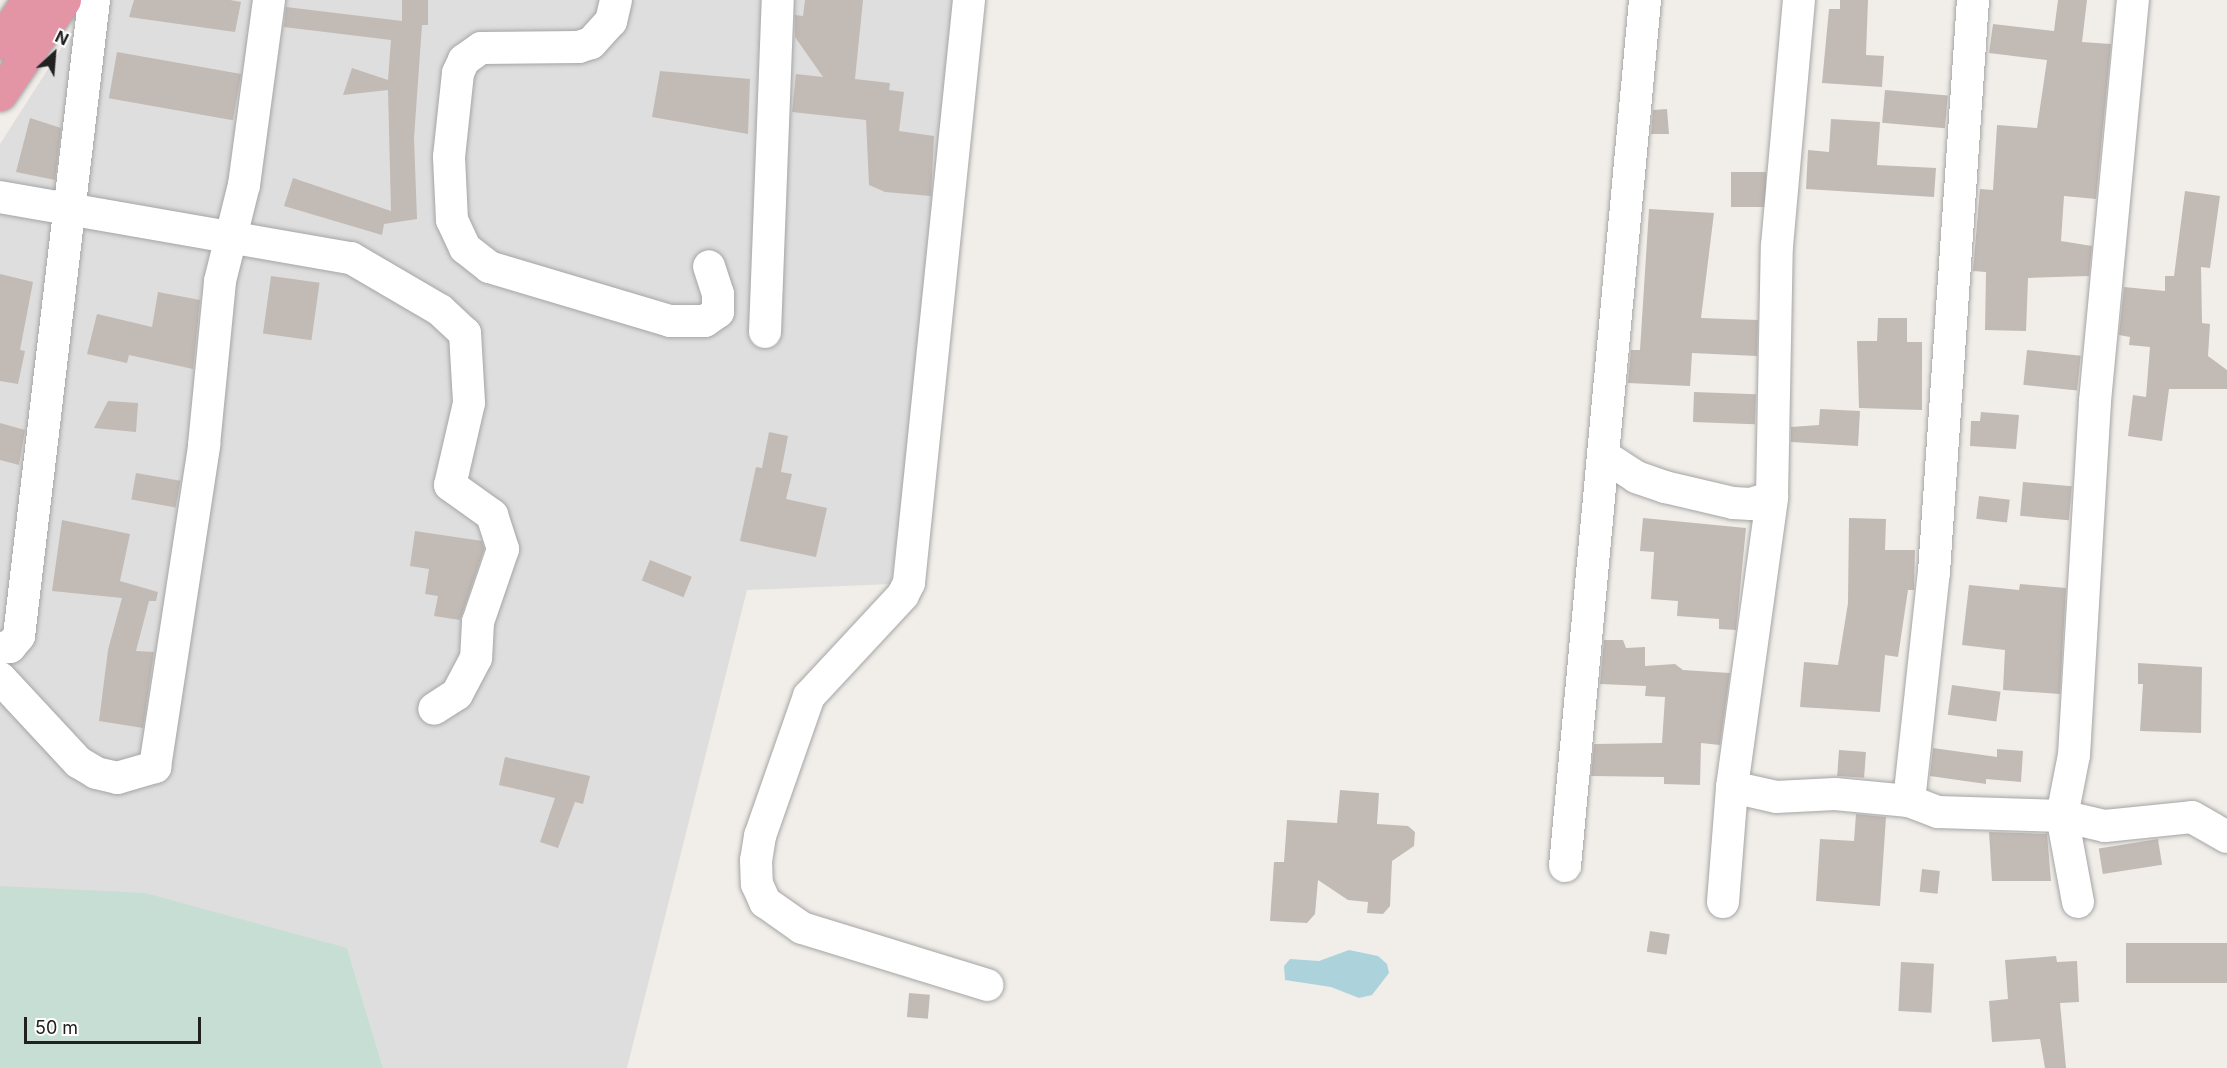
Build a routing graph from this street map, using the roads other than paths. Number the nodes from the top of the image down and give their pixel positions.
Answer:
1 (28, 0) edge
2 (64, 0) edge
3 (94, 0) edge
4 (269, 0) edge
5 (616, 0) edge
6 (777, 0) edge
7 (969, 0) edge
8 (1645, 0) edge
9 (1799, 0) edge
10 (1972, 0) edge
11 (2133, 0) edge
12 (0, 42) edge
13 (0, 94) edge
14 (0, 197) edge
15 (69, 209) junction
16 (229, 238) junction
17 (709, 266) dead end
18 (765, 332) dead end
19 (1604, 456) junction
20 (1772, 497) junction
21 (0, 648) edge
22 (0, 678) edge
23 (434, 709) dead end
24 (1732, 787) junction
25 (1909, 801) junction
26 (2062, 816) junction
27 (2227, 837) edge
28 (1565, 866) dead end
29 (1723, 902) dead end
30 (2078, 902) dead end
31 (987, 985) dead end

1 - 12 highway
2 - 13 highway
3 - 15 street
4 - 16 street
5 - 17 street
6 - 18 street
7 - 31 street
8 - 19 street
9 - 20 street
10 - 25 street
11 - 26 street
14 - 15 street
15 - 16 street
15 - 21 street
16 - 22 street
16 - 23 street
19 - 20 street
19 - 28 street
20 - 24 street
24 - 25 street
24 - 29 street
25 - 26 street
26 - 27 street
26 - 30 street

